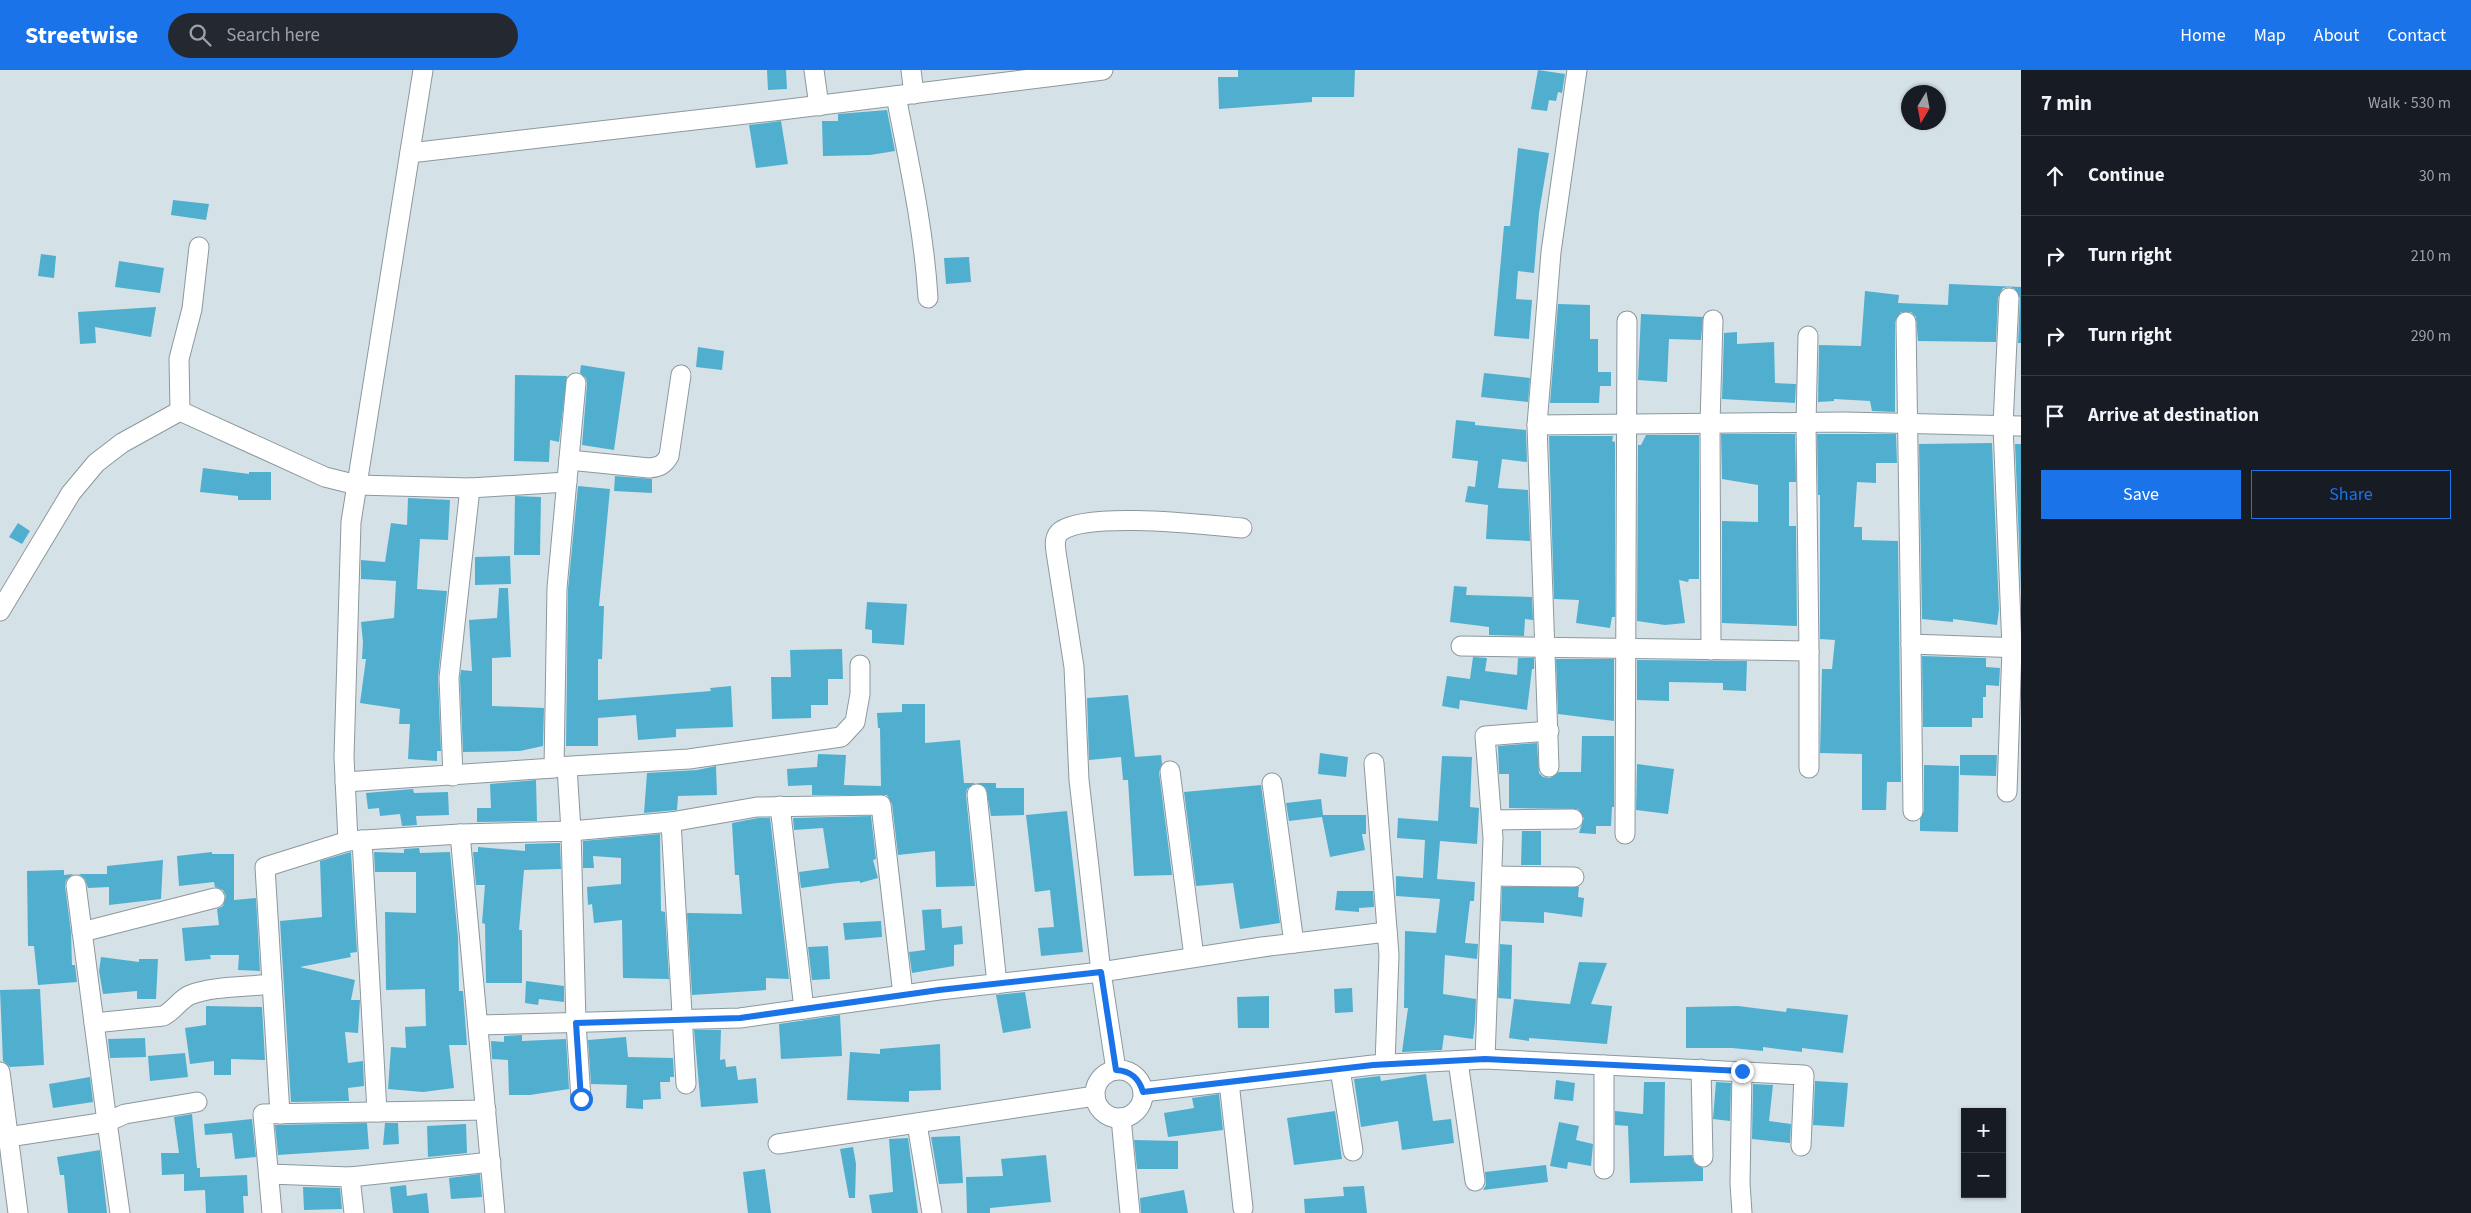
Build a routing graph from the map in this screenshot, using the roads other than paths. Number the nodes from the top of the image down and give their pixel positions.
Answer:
1 (423, 70) edge
2 (814, 70) edge
3 (911, 70) edge
4 (1097, 70) edge
5 (1577, 70) edge
6 (1008, 76) edge
7 (905, 95) junction
8 (819, 106) junction
9 (410, 153) junction
10 (199, 247) dead end
11 (928, 298) dead end
12 (2009, 298) dead end
13 (1713, 320) dead end
14 (1627, 321) dead end
15 (1906, 322) dead end
16 (1808, 336) dead end
17 (682, 375) dead end
18 (576, 383) dead end
19 (180, 411) junction
20 (1806, 422) junction
21 (1710, 423) junction
22 (1625, 424) junction
23 (1907, 424) junction
24 (1537, 425) junction
25 (2012, 425) edge
26 (569, 460) junction
27 (567, 482) junction
28 (357, 485) junction
29 (470, 488) junction
30 (1242, 528) dead end
31 (0, 611) edge
32 (1911, 644) junction
33 (1461, 646) dead end
34 (1546, 646) junction
35 (2016, 648) edge
36 (1625, 649) junction
37 (1712, 650) junction
38 (1808, 651) junction
39 (860, 665) dead end
40 (1549, 731) junction
41 (1374, 763) dead end
42 (561, 767) junction
43 (1549, 767) dead end
44 (1809, 768) dead end
45 (1170, 771) dead end
46 (453, 776) junction
47 (345, 782) junction
48 (1272, 783) dead end
49 (2007, 792) dead end
50 (977, 794) dead end
51 (780, 806) junction
52 (1913, 811) dead end
53 (1573, 819) dead end
54 (1492, 820) junction
55 (671, 822) junction
56 (570, 831) junction
57 (460, 834) junction
58 (1625, 834) dead end
59 (355, 840) junction
60 (1492, 876) junction
61 (1574, 877) dead end
62 (76, 885) dead end
63 (215, 898) dead end
64 (82, 932) junction
65 (1387, 932) junction
66 (1294, 943) junction
67 (1194, 957) junction
68 (1101, 972) junction
69 (272, 984) junction
70 (997, 984) junction
71 (903, 995) junction
72 (804, 1009) junction
73 (684, 1020) junction
74 (94, 1023) junction
75 (576, 1023) junction
76 (478, 1025) junction
77 (1485, 1059) junction
78 (1458, 1060) junction
79 (1385, 1064) junction
80 (1604, 1065) junction
81 (1340, 1069) junction
82 (1701, 1069) junction
83 (1116, 1070) junction
84 (1742, 1071) junction
85 (0, 1072) edge
86 (1229, 1082) junction
87 (686, 1084) dead end
88 (1143, 1092) junction
89 (1095, 1096) junction
90 (581, 1099) dead end
91 (197, 1102) dead end
92 (486, 1110) junction
93 (377, 1112) junction
94 (280, 1114) junction
95 (1121, 1118) junction
96 (108, 1122) junction
97 (917, 1124) junction
98 (8, 1137) junction
99 (778, 1144) dead end
100 (1801, 1146) dead end
101 (1353, 1150) dead end
102 (1703, 1157) dead end
103 (491, 1162) junction
104 (1604, 1170) dead end
105 (269, 1174) junction
106 (350, 1177) junction
107 (1475, 1181) dead end
108 (1243, 1208) dead end
109 (18, 1213) edge
110 (120, 1213) edge
111 (272, 1213) edge
112 (354, 1213) edge
113 (495, 1213) edge
114 (932, 1213) edge
115 (1130, 1213) edge
116 (1742, 1213) edge

1 - 9 street
2 - 8 street
3 - 7 street
4 - 6 street
5 - 24 street
6 - 7 street
7 - 8 street
7 - 11 street
8 - 9 street
9 - 28 street
10 - 19 street
12 - 25 street
13 - 21 street
14 - 22 street
15 - 23 street
16 - 20 street
17 - 26 street
18 - 26 street
19 - 28 street
19 - 31 street
20 - 21 street
20 - 23 street
20 - 38 street
21 - 22 street
21 - 37 street
22 - 24 street
22 - 36 street
23 - 25 street
23 - 32 street
24 - 34 street
25 - 35 street
26 - 27 street
27 - 29 street
27 - 42 street
28 - 29 street
28 - 47 street
29 - 46 street
30 - 68 street
32 - 35 street
32 - 52 street
33 - 34 street
34 - 36 street
34 - 40 street
35 - 49 street
36 - 37 street
36 - 58 street
37 - 38 street
38 - 44 street
39 - 42 street
40 - 43 street
40 - 54 street
41 - 65 street
42 - 46 street
42 - 56 street
45 - 67 street
46 - 47 street
47 - 59 street
48 - 66 street
50 - 70 street
51 - 55 street
51 - 71 street
51 - 72 street
53 - 54 street
54 - 60 street
55 - 56 street
55 - 73 street
56 - 57 street
56 - 75 street
57 - 59 street
57 - 76 street
59 - 69 street
59 - 93 street
60 - 61 street
60 - 77 street
62 - 64 street
63 - 64 street
64 - 74 street
65 - 66 street
65 - 79 street
66 - 67 street
67 - 68 street
68 - 70 street
68 - 83 street
69 - 74 street
69 - 94 street
70 - 71 street
71 - 72 street
72 - 73 street
73 - 75 street
73 - 87 street
74 - 96 street
75 - 76 street
75 - 90 street
76 - 92 street
77 - 78 street
77 - 80 street
78 - 79 street
78 - 107 street
79 - 81 street
80 - 82 street
80 - 104 street
81 - 86 street
81 - 101 street
82 - 84 street
82 - 102 street
83 - 88 street
83 - 89 street
84 - 100 street
84 - 116 street
85 - 98 street
86 - 88 street
86 - 108 street
88 - 95 street
89 - 95 street
89 - 97 street
91 - 96 street
92 - 93 street
92 - 103 street
93 - 94 street
94 - 105 street
95 - 115 street
96 - 98 street
96 - 110 street
97 - 99 street
97 - 114 street
98 - 109 street
103 - 106 street
103 - 113 street
105 - 106 street
105 - 111 street
106 - 112 street

